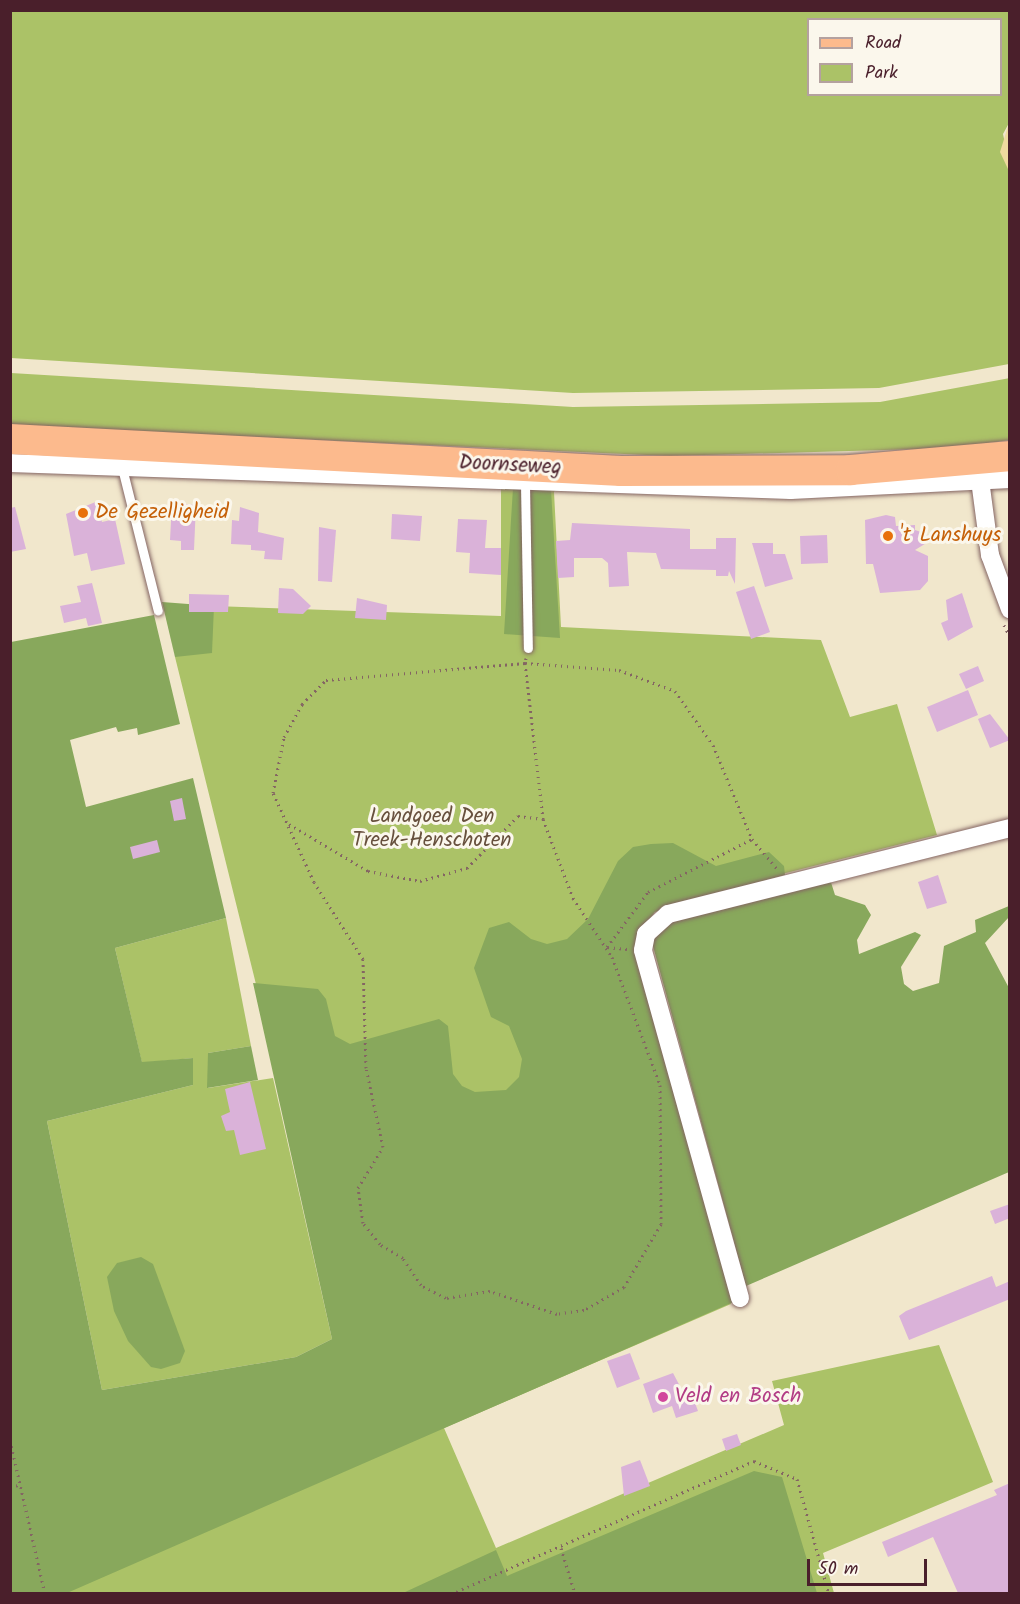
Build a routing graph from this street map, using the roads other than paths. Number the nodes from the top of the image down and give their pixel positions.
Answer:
1 (10, 439) edge
2 (1010, 456) edge
3 (10, 464) edge
4 (122, 468) junction
5 (1010, 479) edge
6 (980, 480) junction
7 (525, 484) junction
8 (1010, 609) edge
9 (158, 611) dead end
10 (528, 648) dead end
11 (1010, 828) edge
12 (740, 1298) dead end

1 - 2 main road, Doornseweg
3 - 4 street, Doornseweg
4 - 7 street, Doornseweg
4 - 9 lane
5 - 6 street, Doornseweg
6 - 7 street, Doornseweg
6 - 8 street
7 - 10 lane
11 - 12 street

